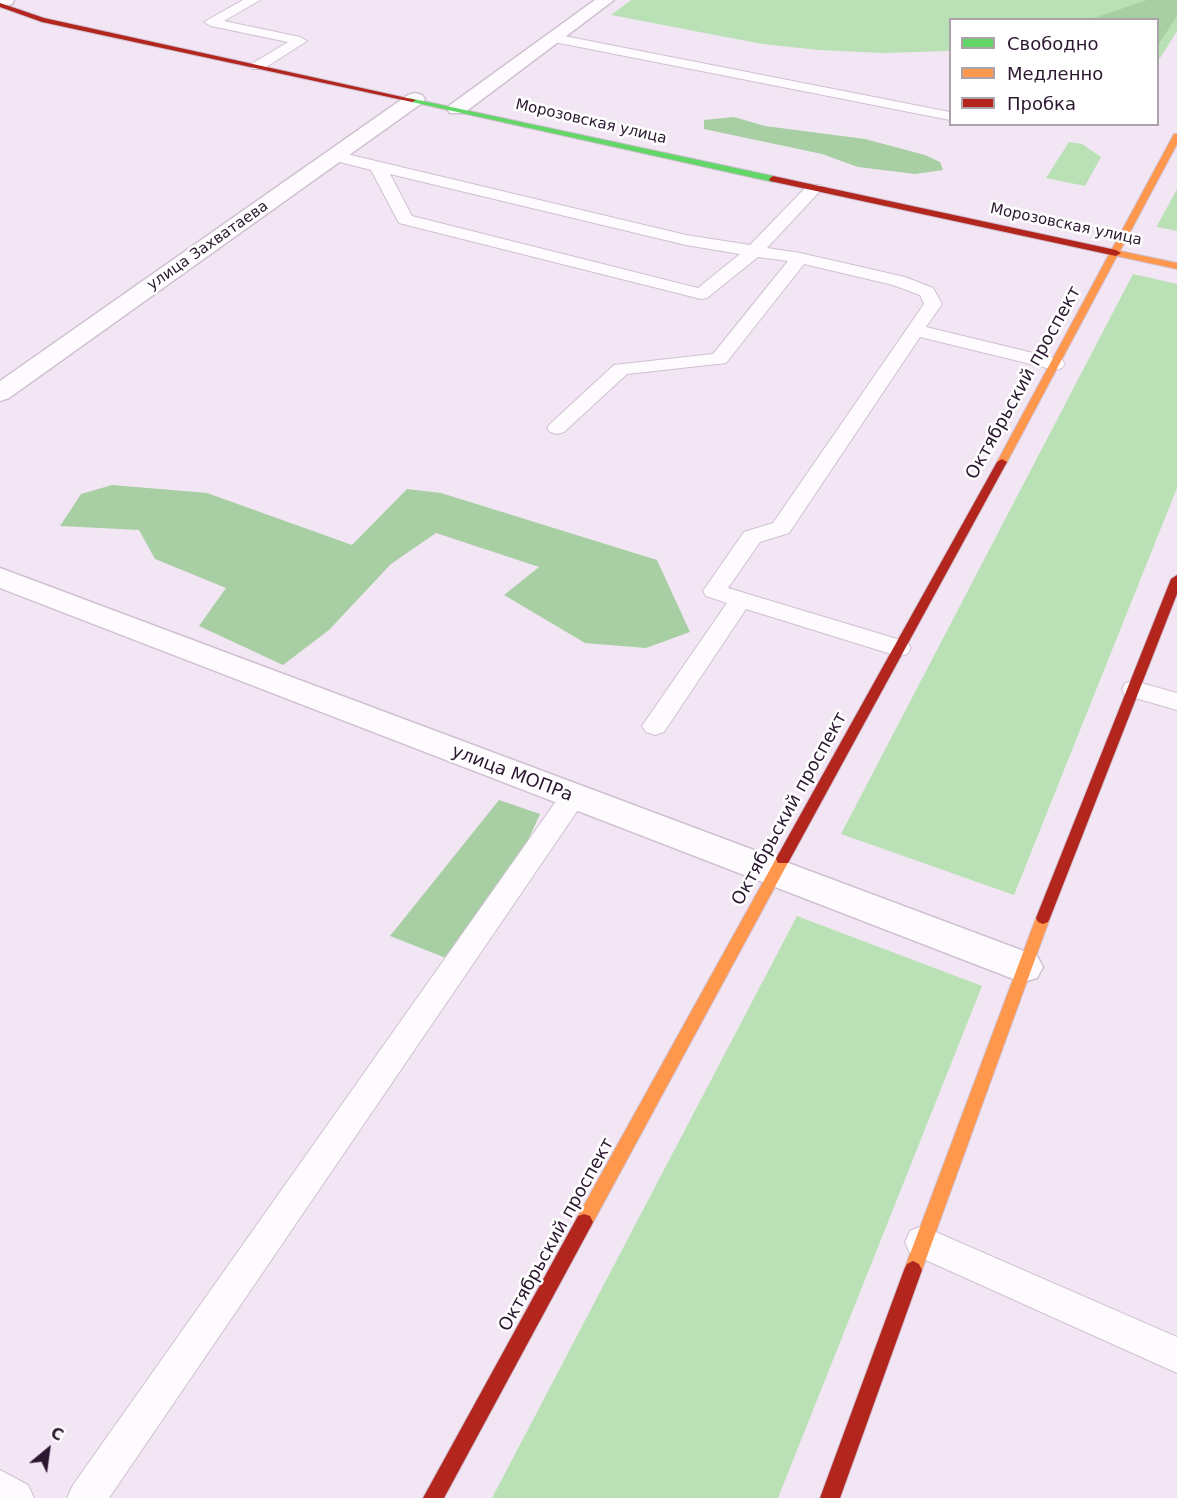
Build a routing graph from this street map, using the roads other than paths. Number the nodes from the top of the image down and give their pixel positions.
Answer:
1 (6, 0) edge
2 (253, 0) edge
3 (606, 0) edge
4 (0, 3) edge
5 (554, 38) junction
6 (258, 66) junction
7 (415, 99) junction
8 (457, 109) junction
9 (949, 116) edge
10 (1177, 136) edge
11 (334, 156) junction
12 (378, 167) junction
13 (814, 188) junction
14 (753, 252) junction
15 (1116, 253) junction
16 (800, 258) junction
17 (1177, 266) edge
18 (915, 330) junction
19 (1055, 364) junction
20 (0, 393) edge
21 (557, 428) dead end
22 (0, 577) edge
23 (1177, 579) edge
24 (741, 599) junction
25 (898, 648) junction
26 (1134, 688) junction
27 (1177, 702) edge
28 (656, 726) dead end
29 (573, 797) junction
30 (775, 874) junction
31 (1024, 967) junction
32 (922, 1242) junction
33 (1177, 1355) edge
34 (0, 1489) edge
35 (15, 1498) edge
36 (86, 1498) edge
37 (433, 1498) edge
38 (830, 1498) edge

1 - 4 street
2 - 6 lane
3 - 5 street
4 - 6 main road, Морозовская улица
5 - 8 street
5 - 9 lane
6 - 7 main road, Морозовская улица
7 - 8 main road, Морозовская улица
7 - 11 street, улица Захватаева
8 - 13 main road, Морозовская улица
10 - 15 main road, Октябрьский проспект
11 - 12 lane
11 - 20 street, улица Захватаева
12 - 14 lane
12 - 14 lane
13 - 14 lane
13 - 15 main road, Морозовская улица
14 - 16 lane
15 - 17 main road, Морозовская улица
15 - 19 main road, Октябрьский проспект
16 - 18 lane
16 - 21 lane
18 - 19 lane
18 - 24 lane
19 - 25 main road, Октябрьский проспект
22 - 29 street, улица МОПРа
23 - 26 main road
24 - 25 lane
24 - 28 lane
25 - 30 main road, Октябрьский проспект
26 - 27 lane
26 - 31 main road
29 - 30 street, улица МОПРа
29 - 36 lane
30 - 31 street, улица МОПРа
30 - 37 main road, Октябрьский проспект
31 - 32 main road
32 - 33 lane
32 - 38 main road
34 - 35 lane

